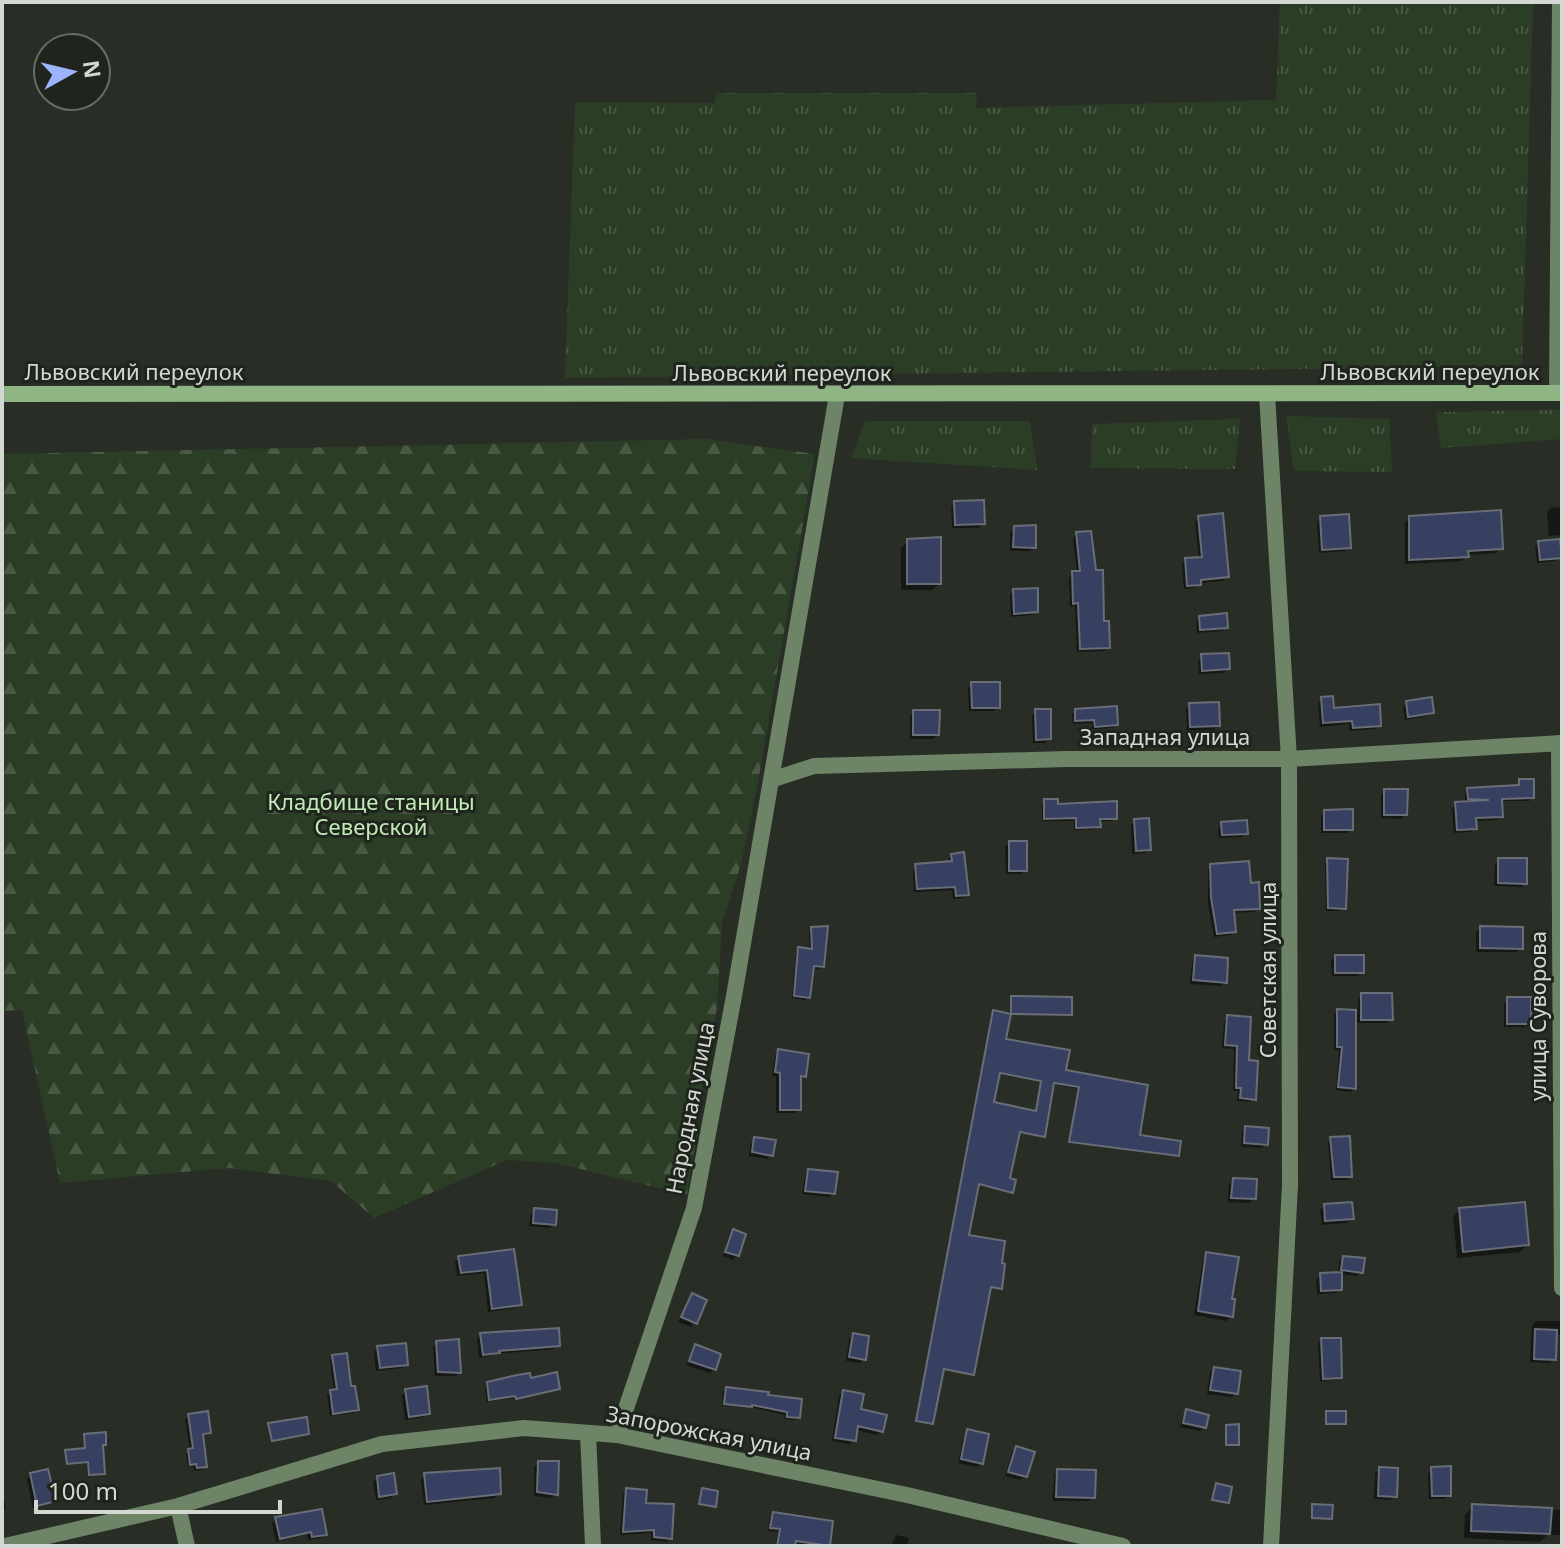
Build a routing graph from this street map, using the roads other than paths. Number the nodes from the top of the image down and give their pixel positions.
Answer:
1 (1560, 2) edge
2 (1560, 393) edge
3 (2, 394) edge
4 (1267, 394) junction
5 (837, 395) junction
6 (1560, 743) edge
7 (1289, 759) junction
8 (771, 780) junction
9 (1562, 1288) edge
10 (588, 1433) junction
11 (617, 1435) junction
12 (178, 1506) junction
13 (5, 1546) edge
14 (187, 1546) edge
15 (593, 1546) edge
16 (1123, 1546) edge
17 (1271, 1546) edge

1 - 2 street
2 - 4 main road, Львовский переулок
3 - 5 main road, Львовский переулок
4 - 5 main road, Львовский переулок
4 - 7 street, Советская улица
5 - 8 street, Народная улица
6 - 7 street, Западная улица
6 - 9 street, улица Суворова
7 - 8 street, Западная улица
7 - 17 street, Советская улица
8 - 11 street, Народная улица
10 - 11 street, Запорожская улица
10 - 12 street, Запорожская улица
10 - 15 street
11 - 16 street, Запорожская улица
12 - 13 street, Запорожская улица
12 - 14 street

